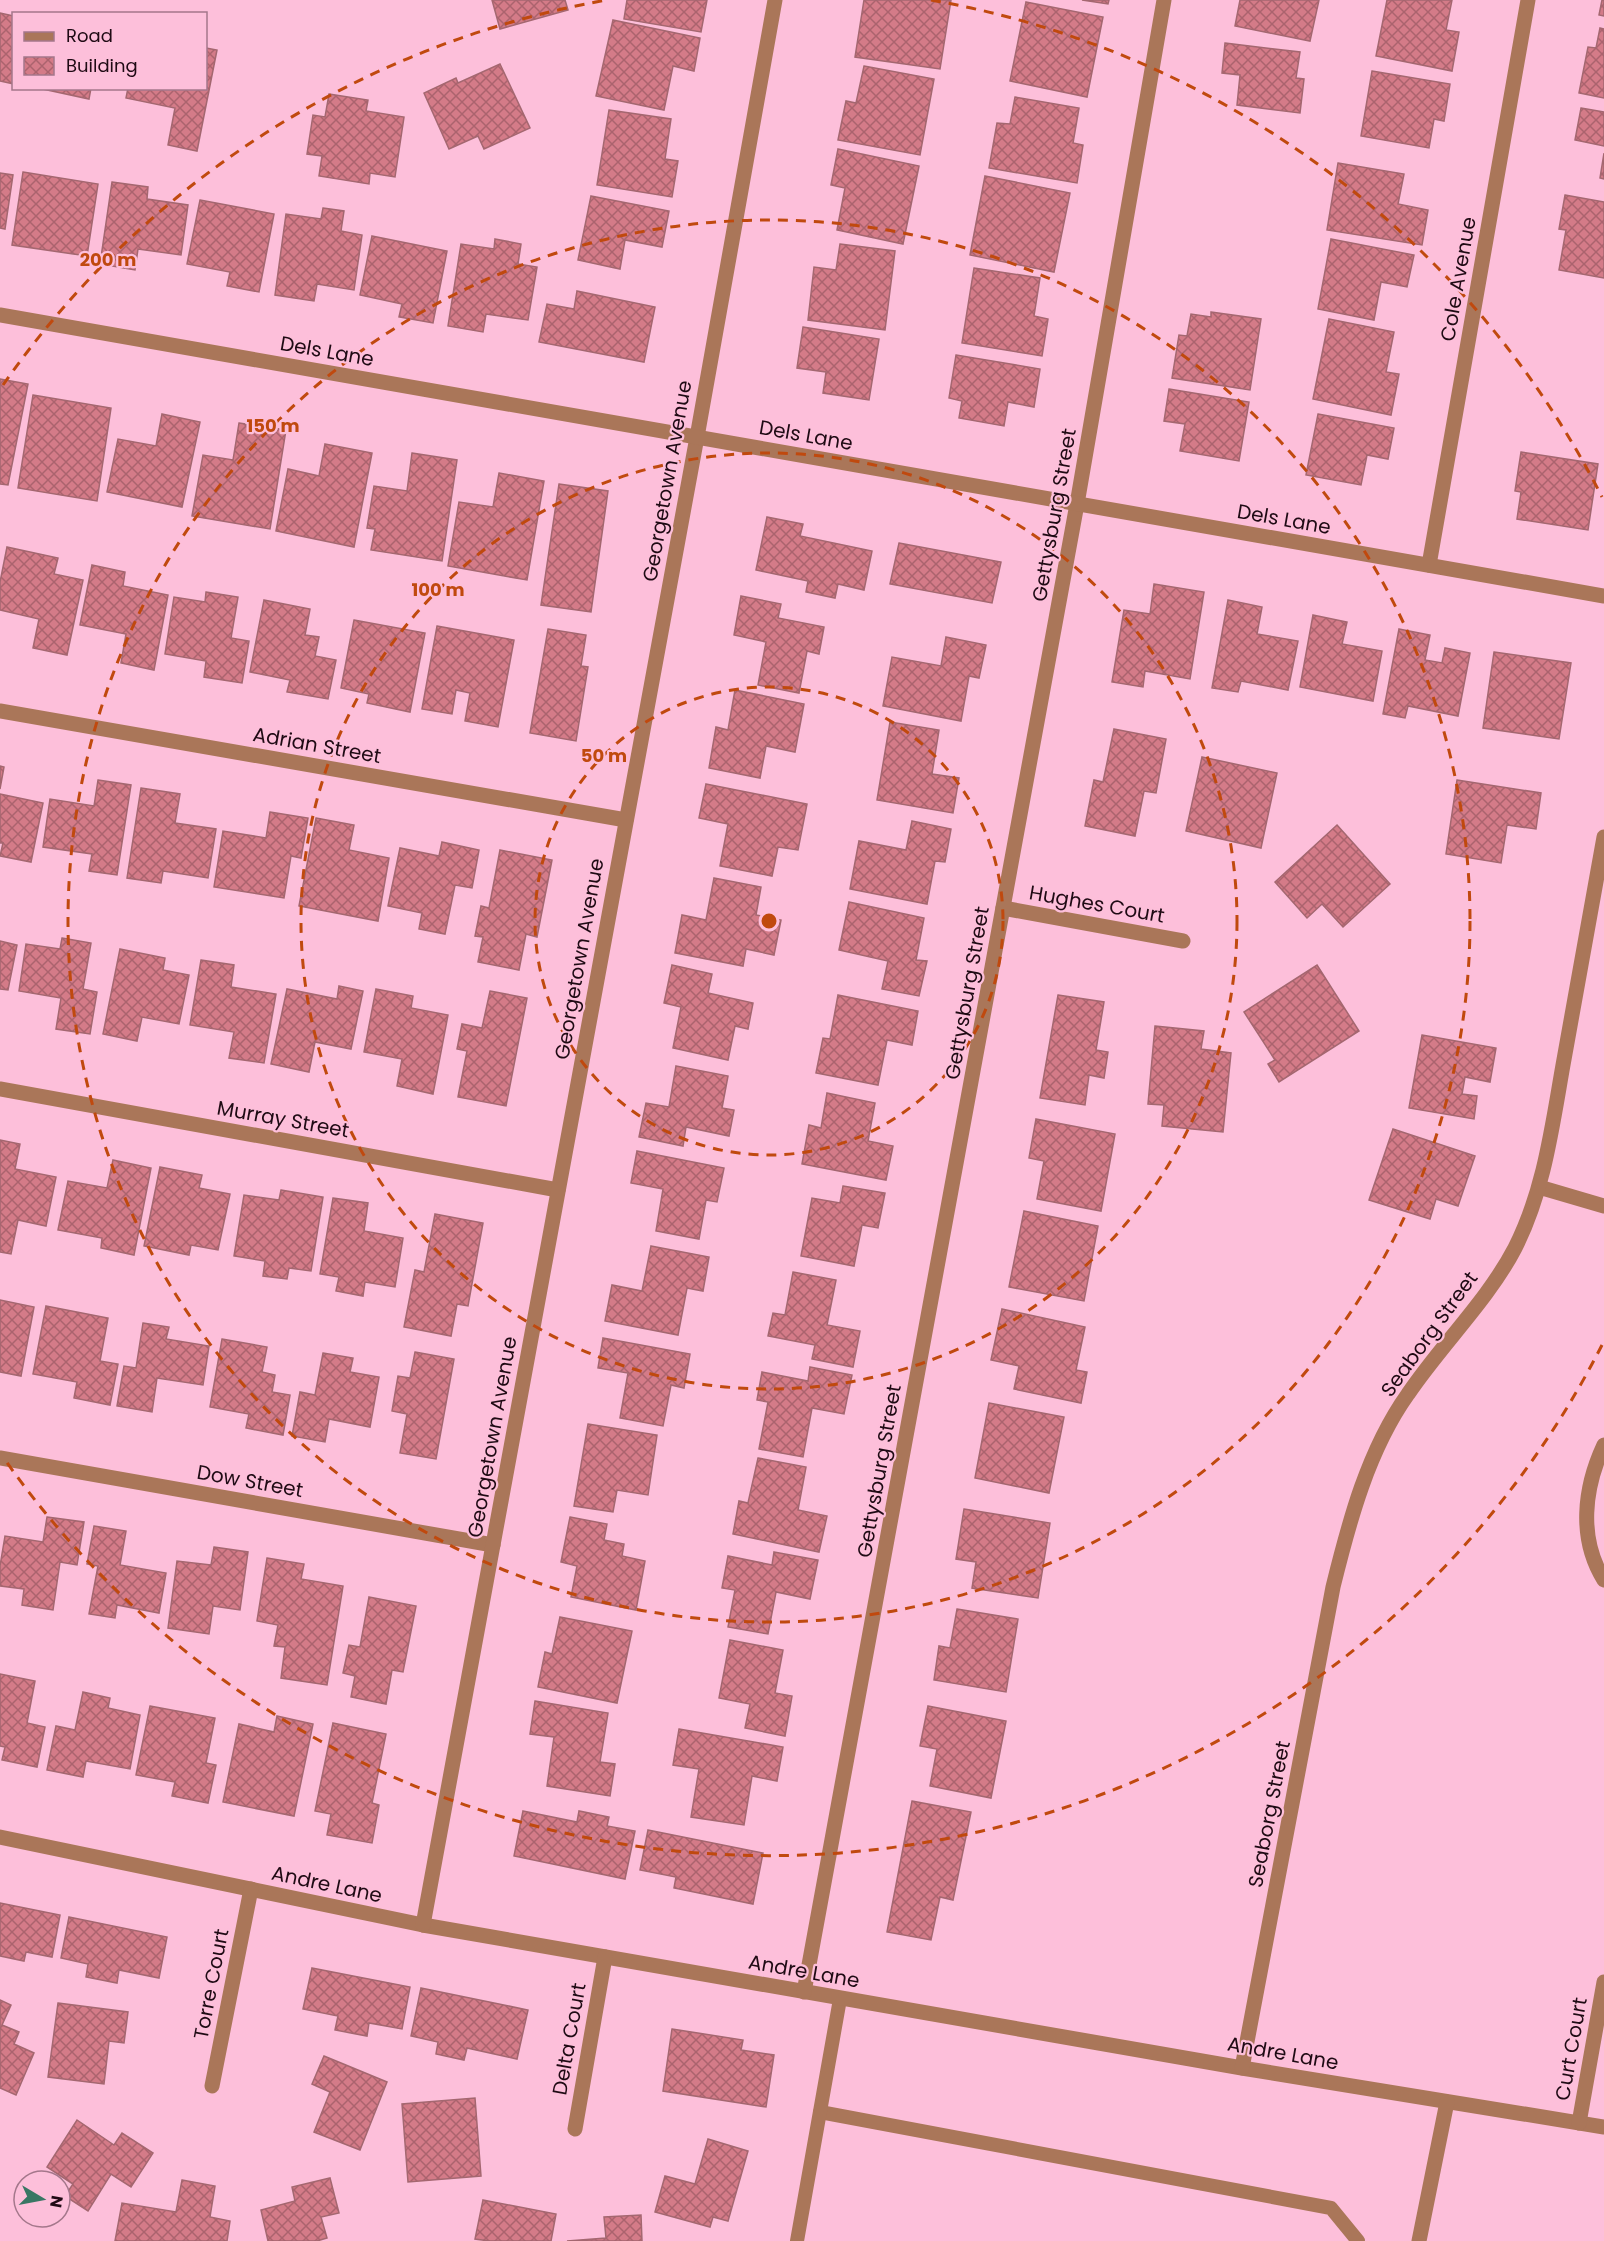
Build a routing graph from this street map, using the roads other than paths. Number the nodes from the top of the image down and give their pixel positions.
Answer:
1 (775, 0) edge
2 (1164, 0) edge
3 (1528, 0) edge
4 (0, 315) edge
5 (697, 437) junction
6 (1077, 504) junction
7 (1429, 565) junction
8 (1604, 596) edge
9 (0, 711) edge
10 (626, 820) junction
11 (1603, 843) edge
12 (1003, 908) junction
13 (1183, 941) dead end
14 (0, 1089) edge
15 (1539, 1187) junction
16 (558, 1190) junction
17 (1604, 1206) edge
18 (1604, 1445) edge
19 (0, 1458) edge
20 (493, 1545) junction
21 (1604, 1580) edge
22 (0, 1837) edge
23 (251, 1889) junction
24 (423, 1925) junction
25 (606, 1957) junction
26 (1604, 1982) edge
27 (804, 1992) junction
28 (840, 1999) junction
29 (1242, 2068) junction
30 (212, 2086) dead end
31 (1447, 2102) junction
32 (820, 2112) junction
33 (1579, 2123) junction
34 (1604, 2127) edge
35 (575, 2129) dead end
36 (796, 2241) edge
37 (1358, 2241) edge
38 (1419, 2241) edge

1 - 5 street, Georgetown Avenue
2 - 6 street, Gettysburg Street
3 - 7 street, Cole Avenue
4 - 5 street, Dels Lane
5 - 6 street, Dels Lane
5 - 10 street, Georgetown Avenue
6 - 7 street, Dels Lane
6 - 12 street, Gettysburg Street
7 - 8 street, Dels Lane
9 - 10 street, Adrian Street
10 - 16 street, Georgetown Avenue
11 - 15 street, Seaborg Street
12 - 13 street, Hughes Court
12 - 27 street, Gettysburg Street
14 - 16 street, Murray Street
15 - 17 street
15 - 29 street, Seaborg Street
16 - 20 street, Georgetown Avenue
18 - 21 street
19 - 20 street, Dow Street
20 - 24 street, Georgetown Avenue
22 - 23 street, Andre Lane
23 - 24 street, Andre Lane
23 - 30 street, Torre Court
24 - 25 street, Andre Lane
25 - 27 street, Andre Lane
25 - 35 street, Delta Court
26 - 33 street, Curt Court
27 - 28 street, Andre Lane
28 - 29 street, Andre Lane
28 - 32 lane
29 - 31 street, Andre Lane
31 - 33 street, Andre Lane
31 - 38 street
32 - 36 lane
32 - 37 lane
33 - 34 street, Andre Lane

